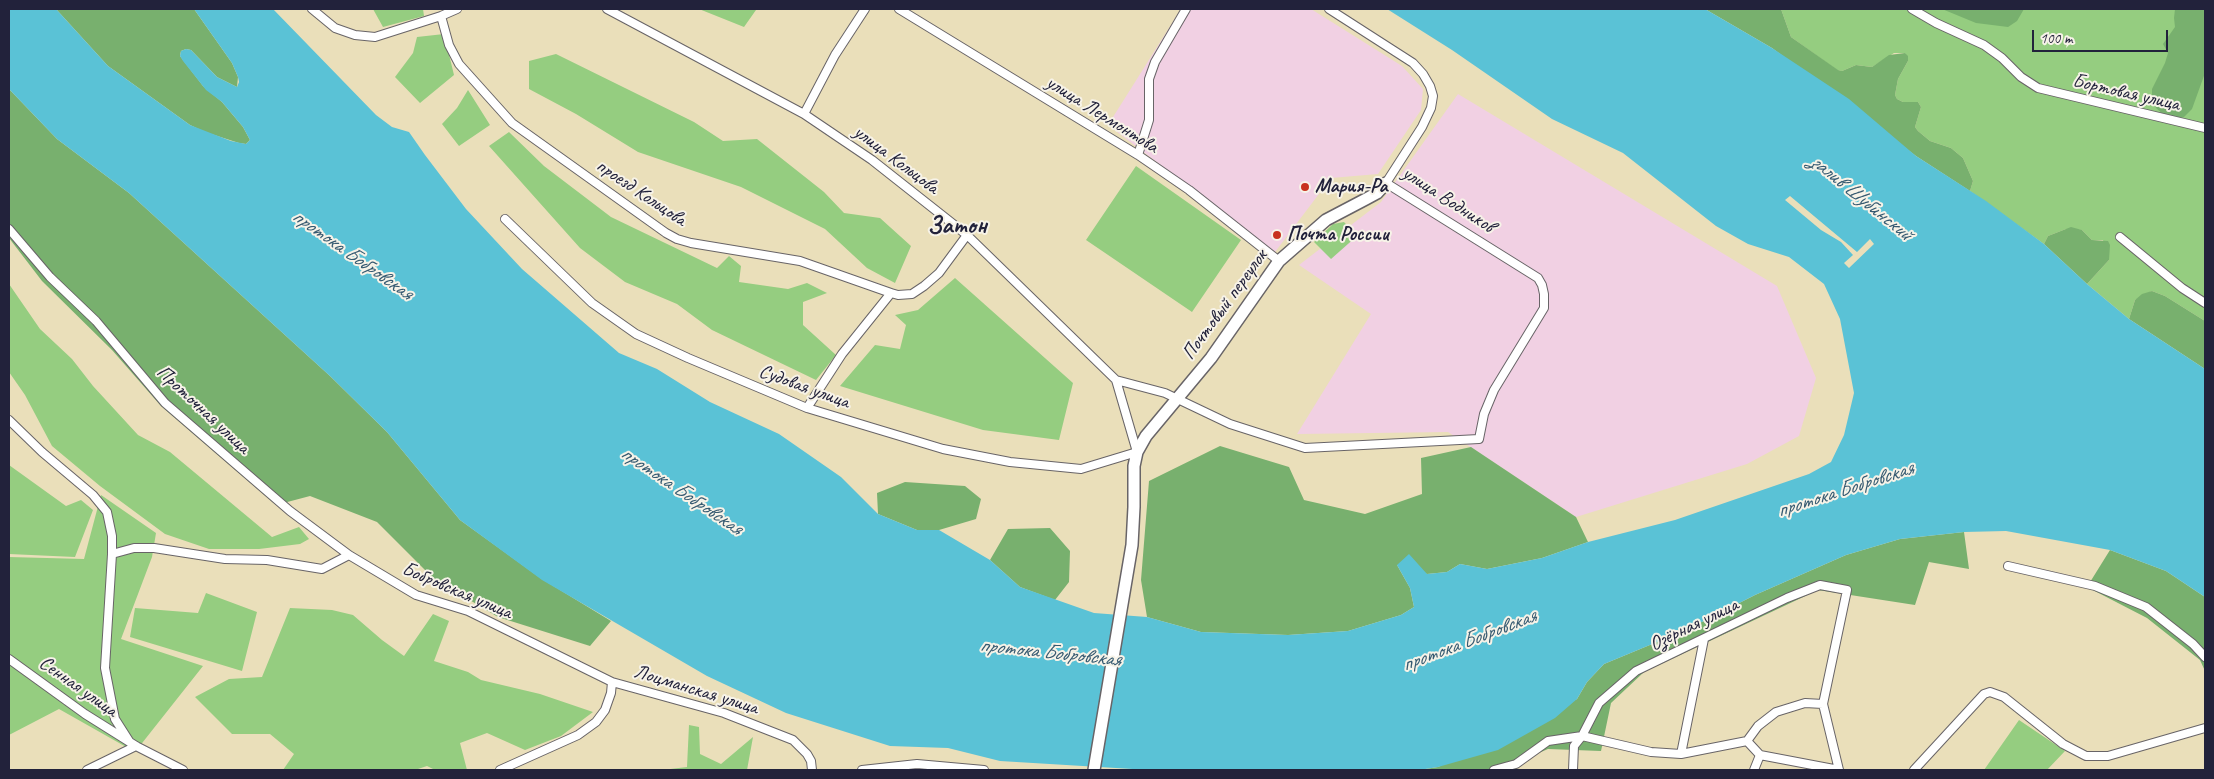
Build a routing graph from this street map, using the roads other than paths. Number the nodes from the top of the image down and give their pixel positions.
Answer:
1 (312, 9) edge
2 (457, 9) edge
3 (606, 9) edge
4 (865, 9) edge
5 (899, 9) edge
6 (1186, 9) edge
7 (1329, 9) edge
8 (1912, 9) edge
9 (441, 16) junction
10 (804, 114) junction
11 (2205, 128) edge
12 (1138, 156) junction
13 (1386, 183) junction
14 (504, 219) dead end
15 (9, 230) edge
16 (967, 235) junction
17 (2120, 237) dead end
18 (1279, 261) junction
19 (891, 293) junction
20 (2205, 303) edge
21 (1116, 380) junction
22 (1178, 398) junction
23 (807, 408) junction
24 (9, 420) edge
25 (1137, 452) junction
26 (112, 554) junction
27 (349, 555) junction
28 (2008, 566) dead end
29 (1704, 639) junction
30 (2205, 657) edge
31 (9, 659) edge
32 (612, 682) junction
33 (1822, 704) junction
34 (2205, 728) edge
35 (1582, 736) junction
36 (129, 741) junction
37 (1747, 742) junction
38 (136, 746) junction
39 (1681, 754) junction
40 (1760, 755) junction
41 (87, 770) edge
42 (183, 770) edge
43 (500, 770) edge
44 (812, 770) edge
45 (862, 770) edge
46 (984, 770) edge
47 (1094, 770) edge
48 (1494, 770) edge
49 (1573, 770) edge
50 (1754, 770) edge
51 (1839, 770) edge
52 (1914, 770) edge

1 - 9 street
2 - 9 street
3 - 10 street, улица Кольцова
4 - 10 street
5 - 12 street, улица Лермонтова
6 - 12 street
7 - 13 street, улица Водников
8 - 11 street, Бортовая улица
9 - 19 street, проезд Кольцова
10 - 16 street, улица Кольцова
12 - 18 street, улица Лермонтова
13 - 18 street, Почтовый переулок
13 - 22 street, улица Водников
14 - 23 street, Судовая улица
15 - 27 street, Проточная улица
16 - 19 street, проезд Кольцова
16 - 21 street, улица Кольцова
17 - 20 street
18 - 22 street, Почтовый переулок
19 - 23 street
21 - 22 street
21 - 25 street, улица Кольцова
22 - 25 street, Почтовый переулок
23 - 25 street, Судовая улица
24 - 26 street
25 - 47 street
26 - 27 street
26 - 36 street
27 - 32 street, Бобровская улица
28 - 30 street
29 - 33 street, Озёрная улица
29 - 35 street, Озёрная улица
29 - 39 street
31 - 36 street, Сенная улица
32 - 43 street, Лоцманская улица
32 - 44 street, Лоцманская улица
33 - 37 street
33 - 51 street
34 - 52 street
35 - 39 street
35 - 48 street
35 - 49 street, Озёрная улица
36 - 38 street
37 - 39 street
37 - 40 street
38 - 41 street
38 - 42 street
40 - 50 street
40 - 51 street
45 - 46 street

